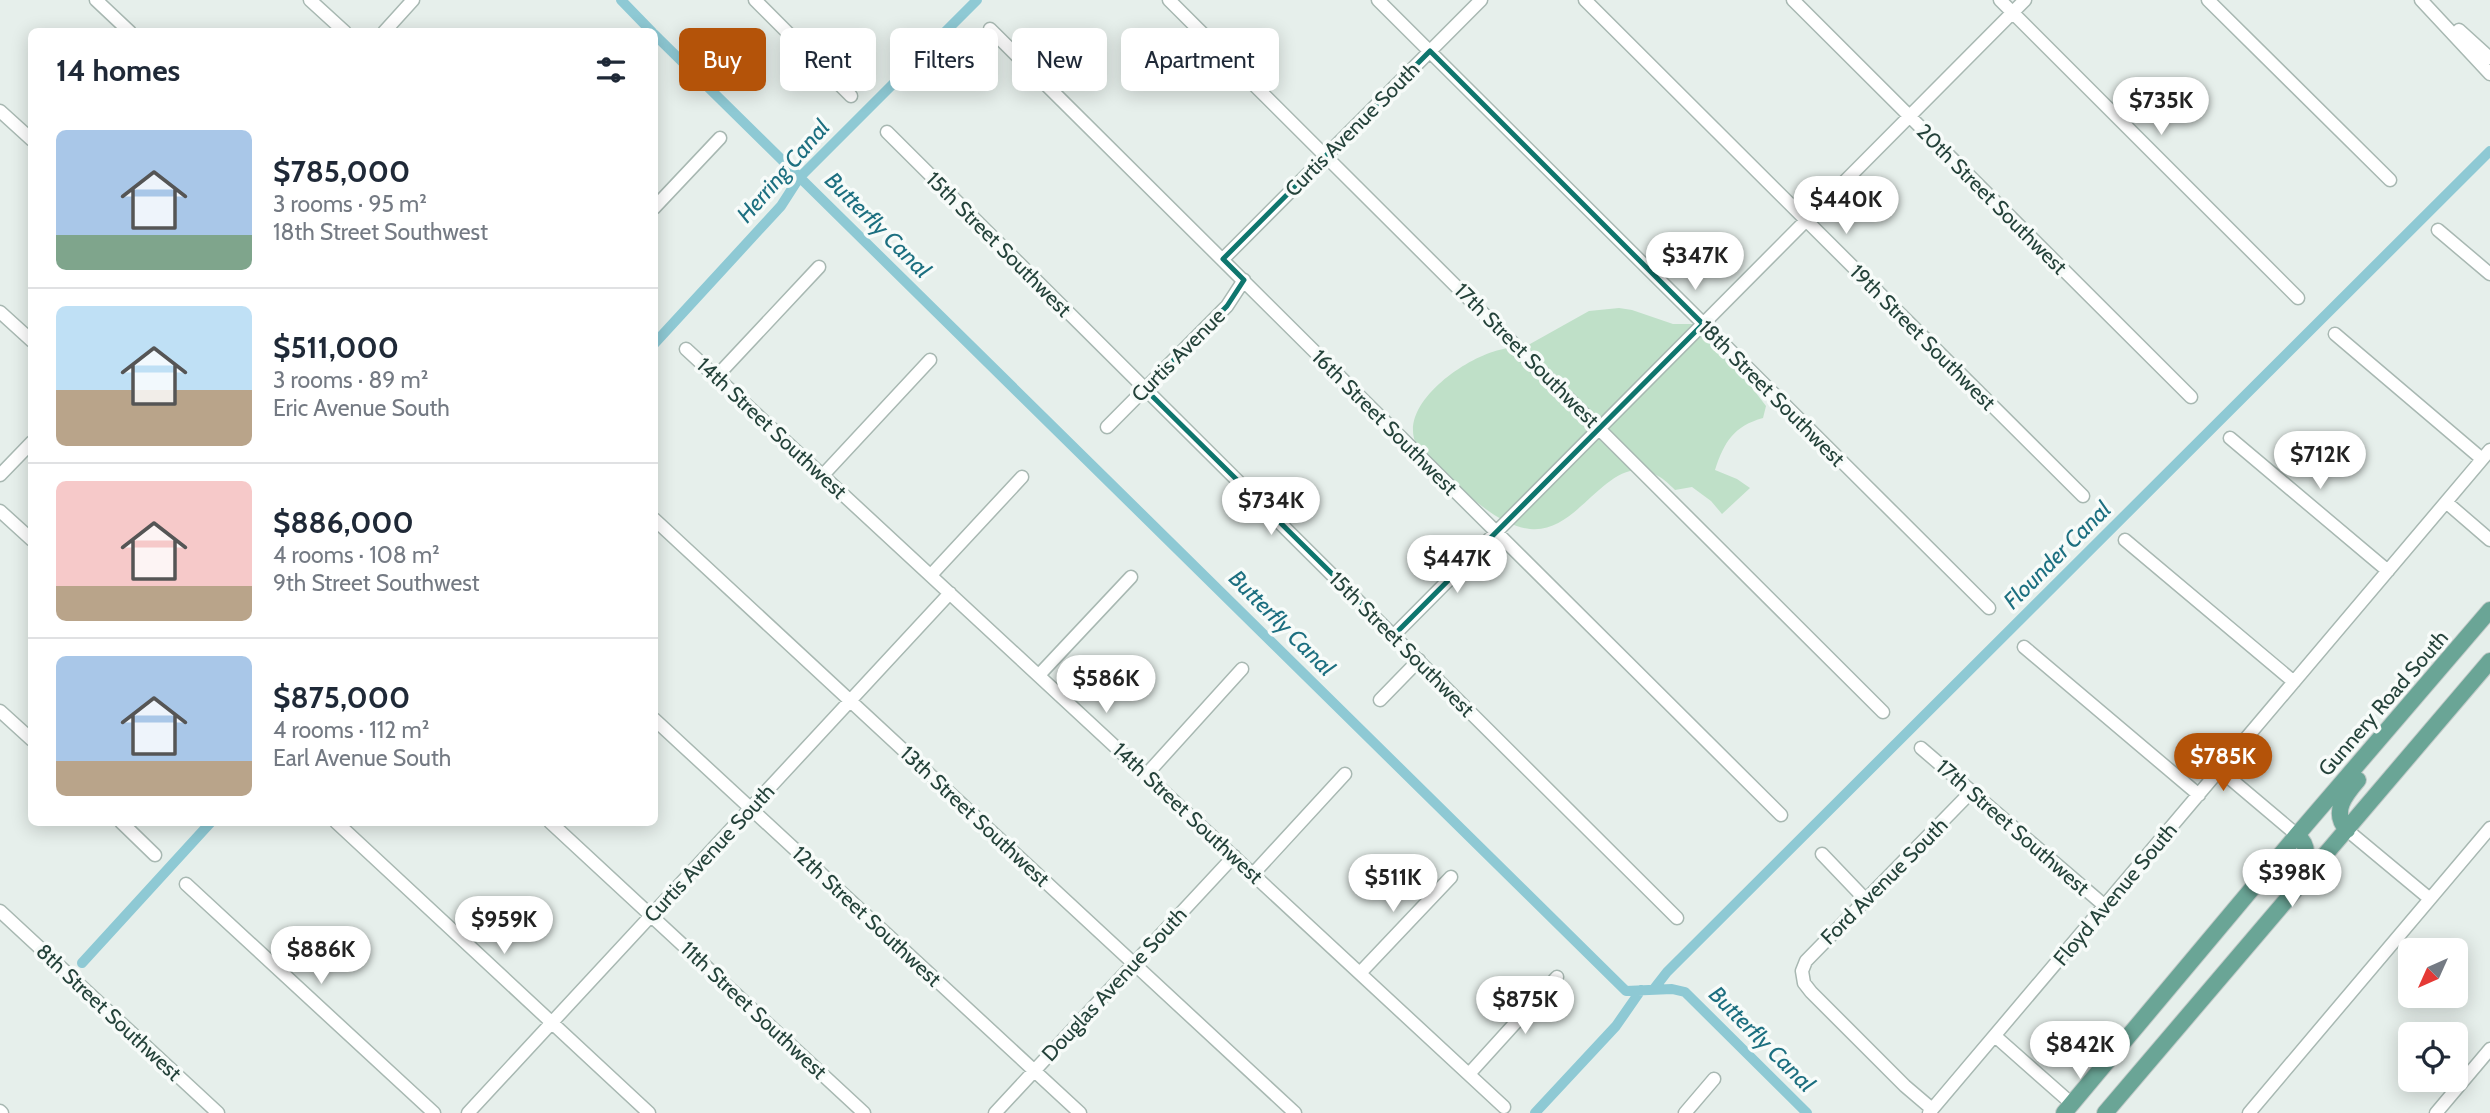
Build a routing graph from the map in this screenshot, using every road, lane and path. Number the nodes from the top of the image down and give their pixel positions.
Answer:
1 (96, 0) edge
2 (310, 0) edge
3 (413, 0) edge
4 (755, 0) edge
5 (1169, 0) edge
6 (1378, 0) edge
7 (1481, 0) edge
8 (1586, 0) edge
9 (1793, 0) edge
10 (2000, 0) edge
11 (2025, 0) edge
12 (2208, 0) edge
13 (2424, 0) edge
14 (2012, 12) junction
15 (126, 28) edge
16 (341, 28) edge
17 (388, 28) edge
18 (998, 37) edge
19 (1430, 51) junction
20 (2490, 58) edge
21 (2490, 74) edge
22 (851, 96) dead end
23 (0, 111) edge
24 (1909, 116) junction
25 (887, 132) dead end
26 (28, 136) edge
27 (720, 138) dead end
28 (1326, 155) junction
29 (2390, 180) dead end
30 (658, 204) edge
31 (1806, 220) junction
32 (2438, 230) dead end
33 (1223, 259) junction
34 (820, 267) dead end
35 (2490, 274) edge
36 (1244, 280) junction
37 (2298, 298) dead end
38 (0, 312) edge
39 (1703, 324) junction
40 (2335, 334) dead end
41 (28, 337) edge
42 (686, 349) dead end
43 (930, 360) dead end
44 (716, 377) junction
45 (1145, 389) junction
46 (2191, 397) dead end
47 (1107, 427) dead end
48 (1599, 428) junction
49 (2230, 438) dead end
50 (28, 446) edge
51 (2486, 454) edge
52 (0, 475) edge
53 (823, 475) junction
54 (1022, 477) dead end
55 (2083, 496) dead end
56 (2446, 502) junction
57 (0, 511) edge
58 (658, 523) edge
59 (1496, 532) junction
60 (28, 536) edge
61 (2125, 540) dead end
62 (2490, 540) edge
63 (2388, 571) junction
64 (931, 575) junction
65 (1131, 577) dead end
66 (950, 593) junction
67 (1989, 608) dead end
68 (2490, 610) edge
69 (1394, 635) junction
70 (2024, 647) dead end
71 (1419, 660) junction
72 (2490, 661) edge
73 (1242, 669) dead end
74 (1038, 675) junction
75 (2431, 679) junction
76 (2294, 682) junction
77 (1380, 700) dead end
78 (850, 701) junction
79 (0, 711) edge
80 (1883, 712) dead end
81 (658, 723) edge
82 (28, 736) edge
83 (1921, 748) dead end
84 (2220, 770) junction
85 (1345, 774) dead end
86 (1146, 775) junction
87 (1971, 792) junction
88 (2199, 795) junction
89 (751, 808) junction
90 (1781, 815) dead end
91 (125, 826) edge
92 (340, 826) edge
93 (554, 826) edge
94 (2490, 828) edge
95 (2347, 830) junction
96 (2297, 835) junction
97 (1822, 854) dead end
98 (155, 855) dead end
99 (1234, 856) junction
100 (1253, 874) junction
101 (1451, 877) dead end
102 (186, 884) dead end
103 (1865, 899) junction
104 (2430, 899) junction
105 (2105, 906) junction
106 (0, 911) edge
107 (651, 915) junction
108 (1677, 918) dead end
109 (1133, 964) junction
110 (1360, 974) junction
111 (1557, 977) dead end
112 (2215, 984) junction
113 (552, 1023) junction
114 (1995, 1036) junction
115 (2490, 1049) edge
116 (1034, 1070) junction
117 (1469, 1074) junction
118 (1714, 1079) dead end
119 (1504, 1107) dead end
120 (2071, 1110) edge
121 (1931, 1111) edge
122 (214, 1112) edge
123 (434, 1113) edge
124 (468, 1113) edge
125 (649, 1113) edge
126 (864, 1113) edge
127 (995, 1113) edge
128 (1080, 1113) edge
129 (1295, 1113) edge
130 (1685, 1113) edge
131 (2105, 1113) edge
132 (2249, 1113) edge
133 (2436, 1113) edge

1 - 15 street
2 - 16 street
3 - 17 street
4 - 22 street
5 - 28 street, 17th Street Southwest
6 - 19 street, 18th Street Southwest
7 - 19 street, Curtis Avenue South
8 - 31 street, 19th Street Southwest
9 - 24 street, 20th Street Southwest
10 - 14 street
11 - 14 street
12 - 29 street
13 - 20 street
13 - 21 street
14 - 24 street
14 - 37 street
18 - 33 street, 16th Street Southwest
19 - 28 street, Curtis Avenue South
19 - 39 street, 18th Street Southwest
23 - 26 street
24 - 31 street
24 - 46 street, 20th Street Southwest
25 - 45 street, 15th Street Southwest
27 - 30 street
28 - 33 street, Curtis Avenue South
28 - 48 street, 17th Street Southwest
31 - 39 street
31 - 55 street, 19th Street Southwest
32 - 35 street
33 - 36 street, 16th Street Southwest
34 - 44 street
36 - 45 street, Curtis Avenue
36 - 59 street, 16th Street Southwest
38 - 41 street
39 - 48 street
39 - 67 street, 18th Street Southwest
40 - 51 street
42 - 44 street, 14th Street Southwest
43 - 53 street
44 - 53 street, 14th Street Southwest
45 - 47 street, Curtis Avenue
45 - 69 street, 15th Street Southwest
48 - 59 street
48 - 80 street, 17th Street Southwest
49 - 63 street
50 - 52 street
51 - 56 street, Floyd Avenue South
53 - 64 street, 14th Street Southwest
54 - 64 street
56 - 62 street
56 - 63 street, Floyd Avenue South
57 - 60 street
58 - 78 street, 13th Street Southwest
59 - 69 street
59 - 90 street, 16th Street Southwest
61 - 76 street
63 - 76 street, Floyd Avenue South
64 - 66 street, 14th Street Southwest
65 - 74 street
66 - 74 street, 14th Street Southwest
66 - 78 street, Curtis Avenue South
68 - 75 main road, Gunnery Road South
69 - 71 street, 15th Street Southwest
70 - 88 street
71 - 77 street
71 - 108 street, 15th Street Southwest
72 - 95 main road
73 - 86 street
74 - 86 street, 14th Street Southwest
75 - 95 main road
75 - 96 main road, Gunnery Road South
76 - 84 street, Floyd Avenue South
78 - 89 street, Curtis Avenue South
78 - 109 street, 13th Street Southwest
79 - 82 street
81 - 89 street, 12th Street Southwest
83 - 87 street, 17th Street Southwest
84 - 88 street, Floyd Avenue South
84 - 96 street
85 - 100 street
86 - 99 street, 14th Street Southwest
87 - 103 street, Ford Avenue South
87 - 105 street, 17th Street Southwest
88 - 105 street, Floyd Avenue South
89 - 107 street, Curtis Avenue South
89 - 116 street, 12th Street Southwest
91 - 98 street
92 - 113 street
93 - 107 street, 11th Street Southwest
94 - 104 street
95 - 104 street
95 - 112 main road
96 - 112 main road
96 - 120 main road, Gunnery Road South
97 - 103 street
99 - 100 street, 14th Street Southwest
99 - 109 street, Douglas Avenue South
100 - 110 street, 14th Street Southwest
101 - 110 street
102 - 123 street
103 - 121 street, Ford Avenue South
104 - 132 street
105 - 114 street, Floyd Avenue South
106 - 122 street, 8th Street Southwest
107 - 113 street, Curtis Avenue South
107 - 126 street, 11th Street Southwest
109 - 116 street, Douglas Avenue South
109 - 129 street, 13th Street Southwest
110 - 117 street, 14th Street Southwest
111 - 117 street
112 - 131 main road
113 - 124 street, Curtis Avenue South
113 - 125 street
114 - 120 street
114 - 121 street, Floyd Avenue South
115 - 133 street
116 - 127 street, Douglas Avenue South
116 - 128 street, 12th Street Southwest
117 - 119 street, 14th Street Southwest
118 - 130 street

